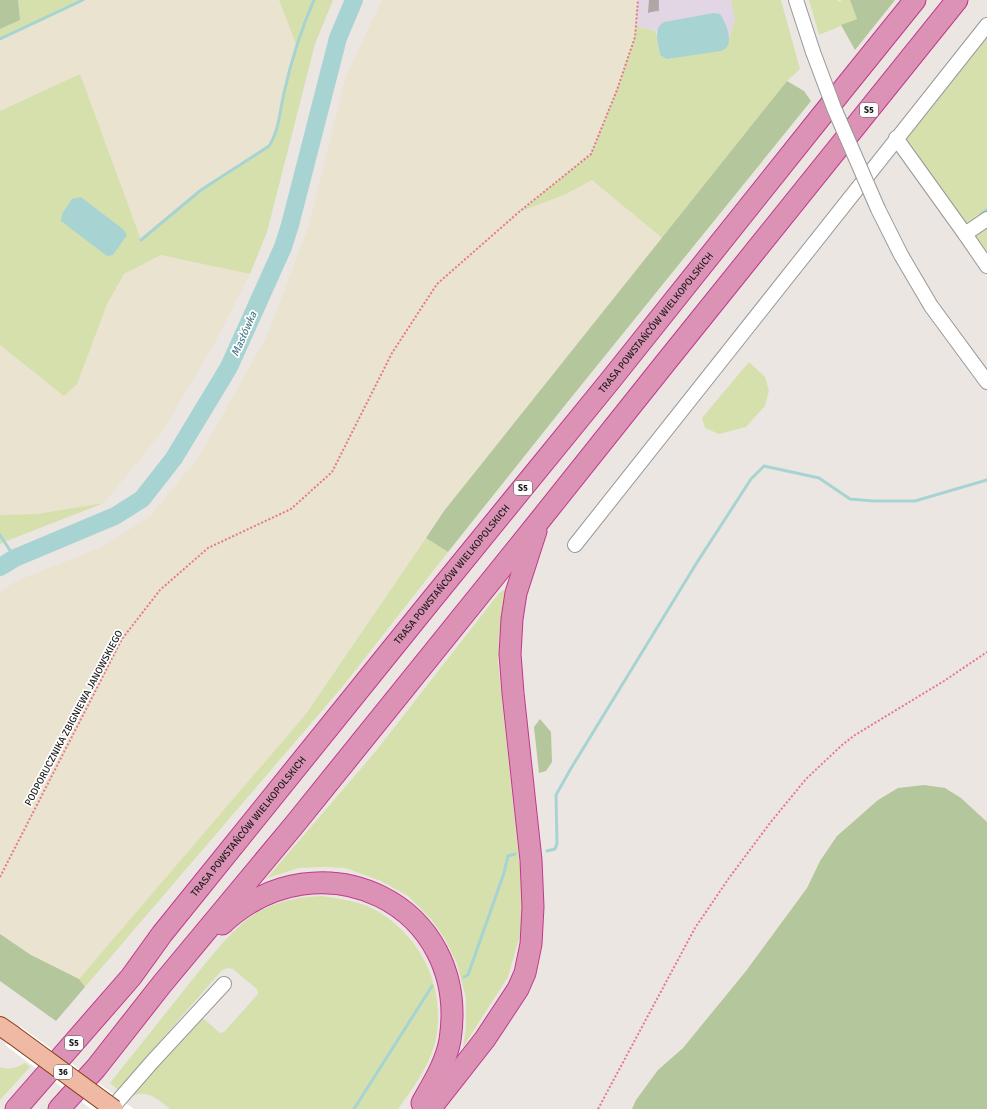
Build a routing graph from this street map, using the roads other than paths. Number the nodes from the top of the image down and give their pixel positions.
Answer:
1 (796, 0) edge
2 (916, 0) edge
3 (957, 0) edge
4 (987, 25) edge
5 (896, 138) junction
6 (987, 219) edge
7 (965, 234) junction
8 (987, 266) edge
9 (987, 382) edge
10 (540, 520) junction
11 (575, 545) dead end
12 (162, 984) junction
13 (224, 984) dead end
14 (6, 1031) edge
15 (16, 1109) edge
16 (59, 1109) edge
17 (113, 1109) edge
18 (418, 1109) edge
19 (430, 1109) edge

1 - 9 street, bridge
2 - 15 highway, TRASA POWSTAŃCÓW WIELKOPOLSKICH / S5
3 - 10 highway, S5
4 - 5 street
5 - 7 street
5 - 11 street
6 - 7 street
7 - 8 street
10 - 12 highway, S5
10 - 19 highway
12 - 16 highway, S5
12 - 18 highway
13 - 17 street
14 - 17 main road, 36, bridge

